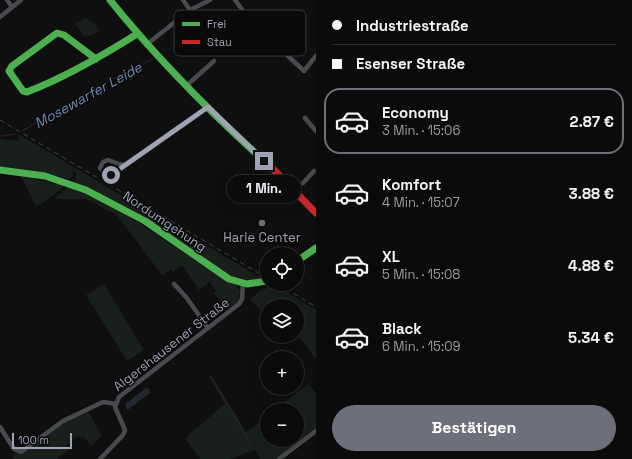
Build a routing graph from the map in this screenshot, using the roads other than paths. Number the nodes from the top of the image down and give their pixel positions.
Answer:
1 (7, 0) edge
2 (21, 0) edge
3 (110, 0) edge
4 (182, 0) edge
5 (210, 0) edge
6 (235, 0) edge
7 (12, 7) junction
8 (190, 10) joint
9 (242, 10) edge
10 (0, 17) edge
11 (174, 23) edge
12 (137, 34) junction
13 (146, 45) junction
14 (288, 56) edge
15 (316, 56) edge
16 (96, 58) junction
17 (214, 61) dead end
18 (186, 86) junction
19 (208, 107) junction
20 (305, 118) dead end
21 (316, 131) edge
22 (126, 165) junction
23 (0, 170) edge
24 (316, 171) edge
25 (303, 183) dead end
26 (316, 213) edge
27 (314, 248) edge
28 (304, 256) edge
29 (260, 282) edge
30 (243, 283) junction
31 (174, 284) dead end
32 (208, 328) junction
33 (116, 404) junction
34 (0, 427) edge
35 (316, 430) edge
36 (100, 459) edge
37 (280, 459) edge

1 - 7 street
2 - 7 street
3 - 12 street
4 - 8 street
5 - 8 street
6 - 9 street
7 - 10 street
11 - 13 street
12 - 13 street
12 - 16 street
13 - 18 street
14 - 15 street
16 - 16 street
17 - 18 street
18 - 19 street
19 - 22 street
19 - 26 street
20 - 21 street
22 - 22 street
23 - 30 street, Nordumgehung
24 - 25 street
27 - 28 street
29 - 30 street, Nordumgehung
30 - 32 street, Algershausener Straße
31 - 32 street
32 - 33 street, Algershausener Straße
33 - 34 street
33 - 36 street, Algershausener Straße
35 - 37 street

